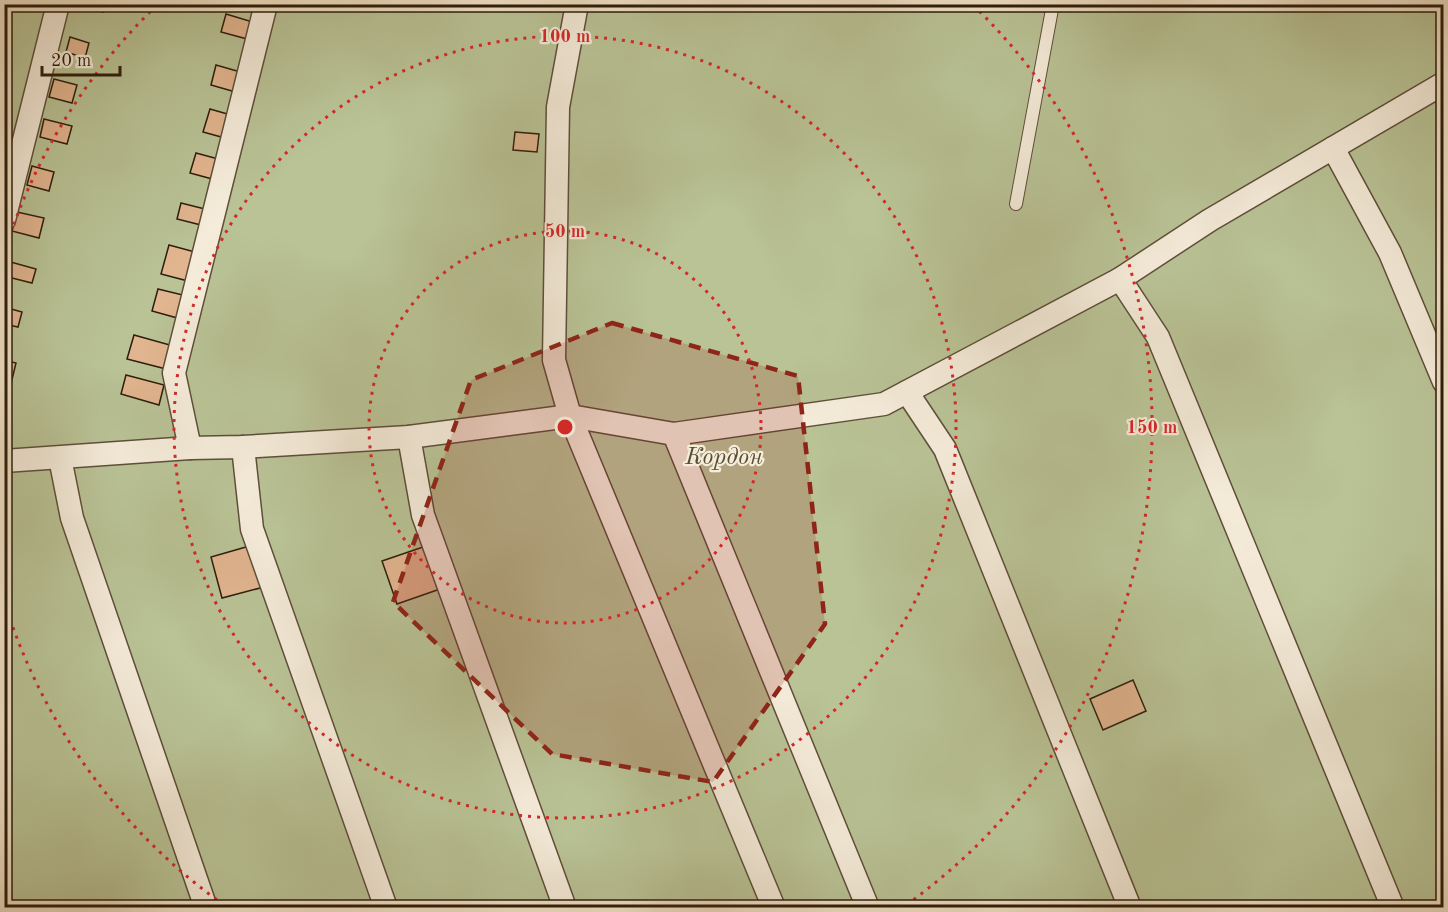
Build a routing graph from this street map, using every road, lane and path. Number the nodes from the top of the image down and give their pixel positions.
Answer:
1 (58, 4) edge
2 (267, 4) edge
3 (577, 4) edge
4 (1053, 4) edge
5 (1443, 83) edge
6 (1333, 148) junction
7 (1016, 204) dead end
8 (4, 220) edge
9 (1120, 279) junction
10 (1443, 382) edge
11 (907, 392) junction
12 (570, 416) junction
13 (674, 434) junction
14 (409, 437) junction
15 (243, 447) junction
16 (190, 448) junction
17 (60, 458) junction
18 (4, 461) edge
19 (206, 908) edge
20 (386, 908) edge
21 (565, 908) edge
22 (774, 908) edge
23 (868, 908) edge
24 (1130, 908) edge
25 (1393, 908) edge

1 - 8 street
2 - 16 street
3 - 12 street
4 - 7 lane
5 - 6 street
6 - 9 street
6 - 10 street
9 - 11 street
9 - 25 street
11 - 13 street
11 - 24 street
12 - 13 street
12 - 14 street
12 - 22 street
13 - 23 street
14 - 15 street
14 - 21 street
15 - 16 street
15 - 20 street
16 - 17 street
17 - 18 street
17 - 19 street

